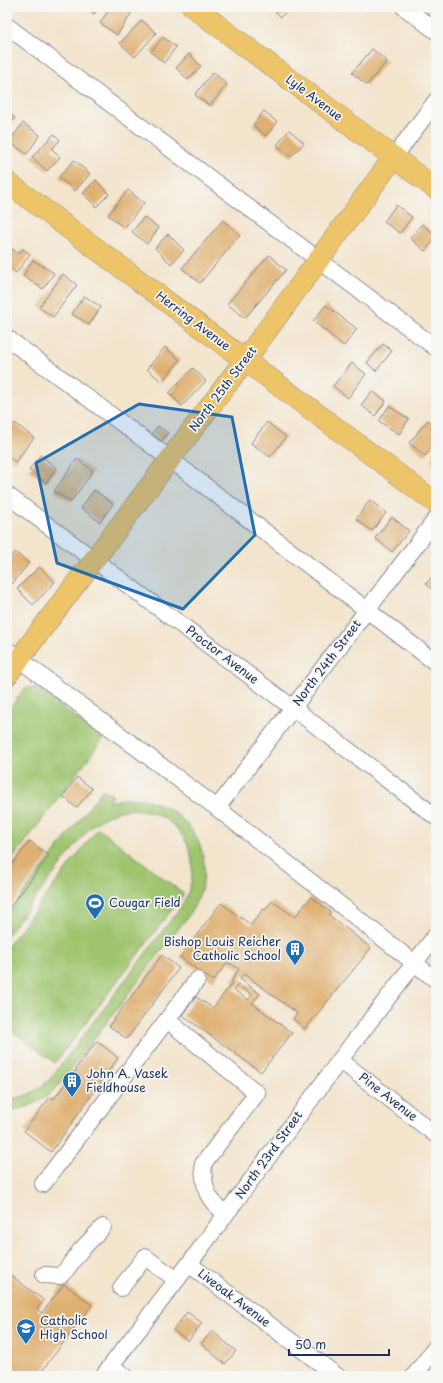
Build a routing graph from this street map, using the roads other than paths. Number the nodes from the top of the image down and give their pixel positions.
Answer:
1 (193, 7) edge
2 (404, 7) edge
3 (7, 26) edge
4 (436, 31) edge
5 (436, 101) edge
6 (394, 157) junction
7 (7, 182) edge
8 (436, 189) edge
9 (318, 260) junction
10 (7, 338) edge
11 (436, 348) edge
12 (245, 360) junction
13 (170, 459) junction
14 (7, 495) edge
15 (436, 503) edge
16 (436, 519) edge
17 (94, 559) junction
18 (367, 610) junction
19 (13, 654) edge
20 (436, 663) edge
21 (7, 675) edge
22 (293, 708) junction
23 (217, 808) junction
24 (436, 817) edge
25 (436, 935) edge
26 (414, 963) junction
27 (197, 980) dead end
28 (436, 980) edge
29 (167, 1020) junction
30 (340, 1060) junction
31 (436, 1134) edge
32 (43, 1184) dead end
33 (226, 1214) junction
34 (103, 1227) dead end
35 (189, 1264) junction
36 (44, 1274) dead end
37 (177, 1280) junction
38 (121, 1288) dead end
39 (436, 1347) edge
40 (107, 1371) edge
41 (125, 1376) edge
42 (337, 1376) edge
43 (414, 1376) edge

1 - 6 main road, Lyle Avenue
2 - 4 street
3 - 9 street
5 - 6 street, North 25th Street
6 - 8 main road, Lyle Avenue
6 - 9 main road, North 25th Street
7 - 12 main road, Herring Avenue
9 - 11 street
9 - 12 main road, North 25th Street
10 - 13 street
12 - 13 main road, North 25th Street
12 - 15 main road, Herring Avenue
13 - 17 main road, North 25th Street
13 - 18 street
14 - 17 street, Proctor Avenue
16 - 18 street, North 24th Street
17 - 19 main road, North 25th Street
17 - 22 street, Proctor Avenue
18 - 20 street
18 - 22 street, North 24th Street
19 - 21 main road, North 25th Street
19 - 23 street
22 - 23 street, North 24th Street
22 - 24 street, Proctor Avenue
23 - 26 street
25 - 26 street, North 23rd Street
26 - 28 street
26 - 30 street, North 23rd Street
27 - 29 street
29 - 32 street
29 - 33 street
30 - 31 street, Pine Avenue
30 - 33 street, North 23rd Street
33 - 35 street, North 23rd Street
34 - 36 street
35 - 37 street, North 23rd Street
35 - 42 street, Liveoak Avenue
37 - 38 street
37 - 40 street, North 23rd Street
39 - 43 street
40 - 41 street

